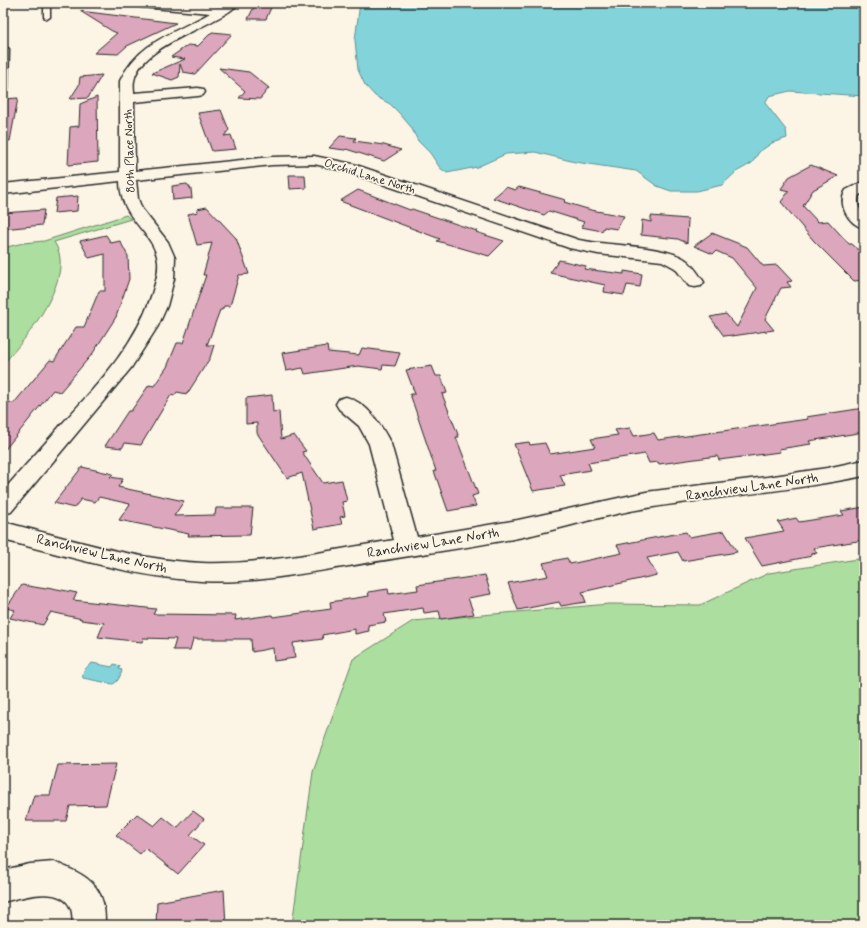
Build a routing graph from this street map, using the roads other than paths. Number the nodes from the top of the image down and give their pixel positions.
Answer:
1 (48, 3) edge
2 (141, 4) edge
3 (228, 7) edge
4 (47, 17) dead end
5 (6, 48) dead end
6 (3, 91) edge
7 (198, 92) dead end
8 (128, 98) junction
9 (128, 176) junction
10 (864, 186) edge
11 (3, 189) edge
12 (864, 223) edge
13 (695, 282) dead end
14 (346, 404) dead end
15 (864, 468) edge
16 (3, 506) edge
17 (3, 531) edge
18 (408, 546) junction
19 (3, 886) edge
20 (89, 925) edge

1 - 4 lane
2 - 3 street
3 - 8 street, 80th Place North
5 - 6 lane
7 - 8 street
8 - 9 street, 80th Place North
9 - 11 street, Orchid Lane North
9 - 13 street, Orchid Lane North
9 - 16 street, 80th Place North
10 - 12 street
14 - 18 street
15 - 18 street, Ranchview Lane North
17 - 18 street, Ranchview Lane North
19 - 20 street

